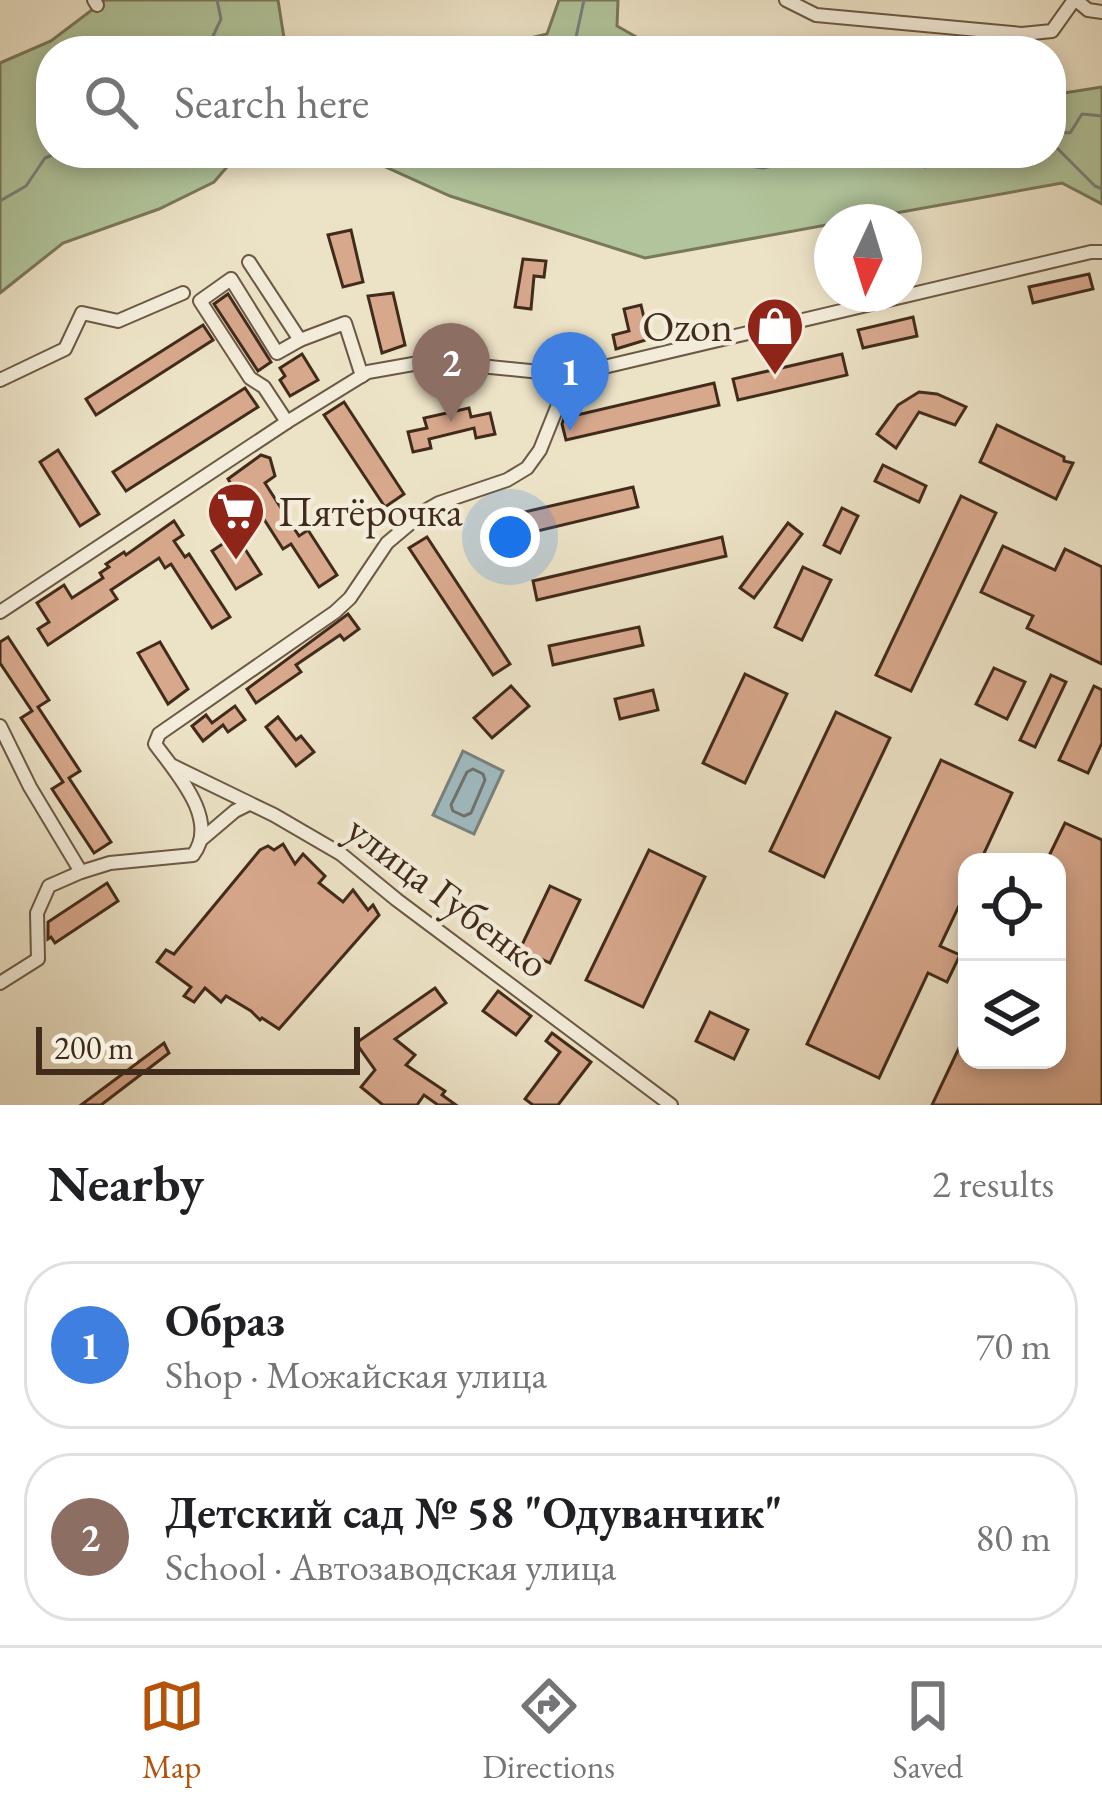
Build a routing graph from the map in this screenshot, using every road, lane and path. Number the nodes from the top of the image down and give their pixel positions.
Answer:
1 (786, 0) edge
2 (1075, 0) edge
3 (1102, 12) edge
4 (1102, 252) edge
5 (248, 262) dead end
6 (183, 293) dead end
7 (300, 340) junction
8 (570, 375) junction
9 (362, 376) junction
10 (0, 380) edge
11 (287, 422) junction
12 (0, 612) edge
13 (0, 726) edge
14 (170, 764) junction
15 (249, 804) junction
16 (202, 839) junction
17 (81, 872) junction
18 (0, 983) edge
19 (671, 1105) edge

1 - 2 street
2 - 3 street
4 - 8 street
5 - 7 street
6 - 10 street
7 - 9 street
7 - 11 street
8 - 9 street
8 - 14 street
9 - 11 street
11 - 12 street
13 - 17 street
14 - 15 street, улица Губенко
14 - 16 street
15 - 16 street
15 - 19 street, улица Губенко
16 - 17 street
17 - 18 street

